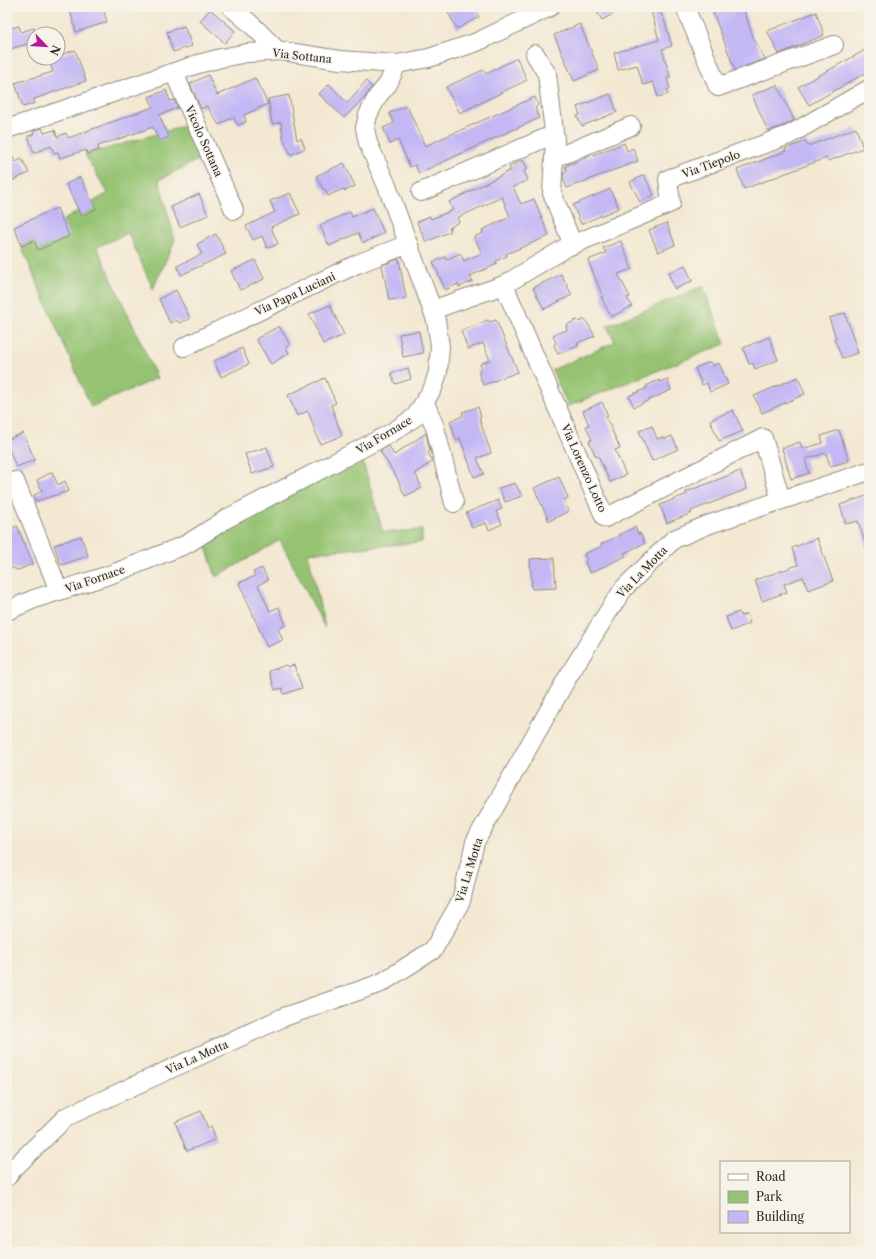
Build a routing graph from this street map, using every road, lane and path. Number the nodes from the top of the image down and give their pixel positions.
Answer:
1 (231, 7) edge
2 (550, 7) edge
3 (685, 7) edge
4 (834, 45) dead end
5 (278, 51) junction
6 (535, 54) dead end
7 (397, 64) junction
8 (174, 73) junction
9 (869, 89) edge
10 (632, 126) dead end
11 (7, 129) edge
12 (554, 136) junction
13 (554, 156) junction
14 (421, 192) dead end
15 (234, 210) dead end
16 (408, 244) junction
17 (573, 245) junction
18 (504, 285) junction
19 (432, 310) junction
20 (184, 346) dead end
21 (425, 403) junction
22 (869, 471) edge
23 (15, 481) dead end
24 (781, 500) junction
25 (454, 503) dead end
26 (59, 591) junction
27 (7, 611) edge
28 (7, 1177) edge

1 - 5 street
2 - 7 street, Via Sottana
3 - 4 street
5 - 7 street, Via Sottana
5 - 8 street, Via Sottana
6 - 12 street
7 - 16 street, Via Fornace
8 - 11 street, Via Sottana
8 - 15 street, Vicolo Sottana
9 - 17 street, Via Tiepolo
10 - 13 street
12 - 13 street
12 - 14 street
13 - 17 street
16 - 19 street, Via Fornace
16 - 20 street, Via Papa Luciani
17 - 18 street, Via Tiepolo
18 - 19 street, Via Tiepolo
18 - 24 street, Via Lorenzo Lotto
19 - 21 street, Via Fornace
21 - 25 street
21 - 26 street, Via Fornace
22 - 24 street, Via La Motta
23 - 26 street
24 - 28 street, Via La Motta
26 - 27 street, Via Fornace

